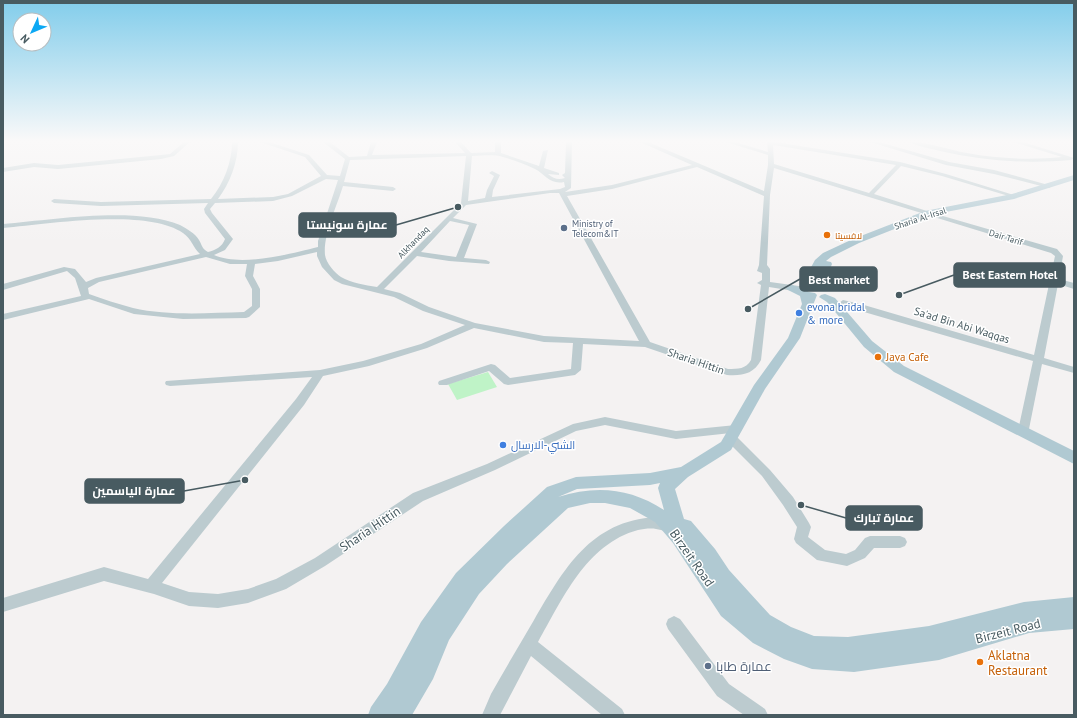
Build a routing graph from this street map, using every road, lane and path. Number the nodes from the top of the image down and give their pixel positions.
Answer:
1 (227, 176) edge
2 (323, 176) edge
3 (343, 176) edge
4 (467, 176) edge
5 (497, 176) edge
6 (546, 176) edge
7 (555, 176) edge
8 (562, 176) edge
9 (654, 176) edge
10 (719, 176) edge
11 (770, 176) edge
12 (806, 176) edge
13 (889, 176) edge
14 (946, 176) edge
15 (1008, 176) edge
16 (1074, 177) edge
17 (325, 178) junction
18 (549, 178) junction
19 (568, 178) junction
20 (342, 181) junction
21 (1074, 182) edge
22 (1049, 186) junction
23 (393, 189) dead end
24 (562, 193) junction
25 (767, 195) junction
26 (870, 195) junction
27 (1016, 196) junction
28 (213, 200) junction
29 (488, 200) junction
30 (54, 201) dead end
31 (464, 204) junction
32 (932, 215) junction
33 (449, 219) junction
34 (3, 226) edge
35 (859, 243) junction
36 (322, 248) junction
37 (416, 252) junction
38 (203, 253) junction
39 (219, 259) junction
40 (459, 260) junction
41 (191, 261) junction
42 (252, 262) junction
43 (486, 262) dead end
44 (79, 278) junction
45 (96, 280) junction
46 (1054, 280) junction
47 (763, 283) junction
48 (1074, 286) edge
49 (84, 287) junction
50 (3, 288) edge
51 (792, 288) joint
52 (379, 290) junction
53 (816, 293) junction
54 (88, 297) junction
55 (843, 304) junction
56 (3, 317) edge
57 (473, 325) junction
58 (578, 341) junction
59 (650, 345) junction
60 (1038, 360) junction
61 (1074, 370) edge
62 (320, 373) junction
63 (170, 383) dead end
64 (443, 383) dead end
65 (1025, 426) junction
66 (733, 434) junction
67 (1074, 451) edge
68 (1074, 458) edge
69 (685, 472) junction
70 (671, 528) junction
71 (900, 542) dead end
72 (151, 586) junction
73 (3, 606) edge
74 (1074, 606) edge
75 (1074, 620) edge
76 (674, 624) dead end
77 (934, 642) junction
78 (528, 644) junction
79 (379, 715) edge
80 (399, 715) edge
81 (491, 715) edge
82 (616, 715) edge
83 (759, 715) edge

1 - 28 street
2 - 17 street
3 - 20 street, Sharia Hittin
4 - 31 street
5 - 29 street
6 - 18 street
7 - 18 street
8 - 19 street
9 - 24 street
10 - 25 street
11 - 25 street, Sharia Hittin
12 - 26 street
13 - 26 street
14 - 27 street
15 - 22 street
16 - 22 main road, Sharia Al-Irsal
17 - 20 street
17 - 28 street
18 - 19 street
18 - 24 street
19 - 24 street
20 - 23 street
20 - 36 street, Sharia Hittin
21 - 27 main road, Sharia Al-Irsal
22 - 27 main road, Sharia Al-Irsal
24 - 29 street
24 - 59 street
25 - 47 street, Sharia Hittin
26 - 32 street
27 - 32 main road, Sharia Al-Irsal
28 - 30 street
28 - 38 street
29 - 31 street
31 - 33 street, Alkhandaq
32 - 35 main road, Sharia Al-Irsal
32 - 46 street, Dair Tarif
33 - 37 street, Alkhandaq
33 - 40 street
34 - 38 street
35 - 53 main road, Sharia Al-Irsal
35 - 53 main road, Sharia Al-Irsal
36 - 42 street
36 - 52 street, Sharia Hittin
37 - 40 street
37 - 52 street, Alkhandaq
38 - 39 street
38 - 41 street
39 - 41 street
39 - 42 street
40 - 43 street
41 - 45 street
42 - 54 street
44 - 45 street
44 - 49 street
44 - 50 street
45 - 49 street
46 - 48 street
46 - 60 street
47 - 51 street
47 - 59 street, Sharia Hittin
49 - 54 street
51 - 53 main road
52 - 57 street, Sharia Hittin
53 - 55 main road
53 - 66 main road
53 - 68 main road
54 - 56 street
55 - 60 street, Sa'ad Bin Abi Waqqas
55 - 65 main road
57 - 58 street, Sharia Hittin
57 - 62 street
58 - 59 street, Sharia Hittin
58 - 64 street
60 - 61 street, Sa'ad Bin Abi Waqqas
60 - 65 street
62 - 63 street
62 - 72 street
65 - 67 main road
66 - 69 main road
66 - 71 street
66 - 72 street, Sharia Hittin
69 - 70 main road
69 - 79 main road
70 - 77 main road
70 - 78 street
70 - 80 main road, Birzeit Road
72 - 73 street, Sharia Hittin
74 - 77 main road
75 - 77 main road, Birzeit Road
76 - 83 street
78 - 81 street
78 - 82 street

